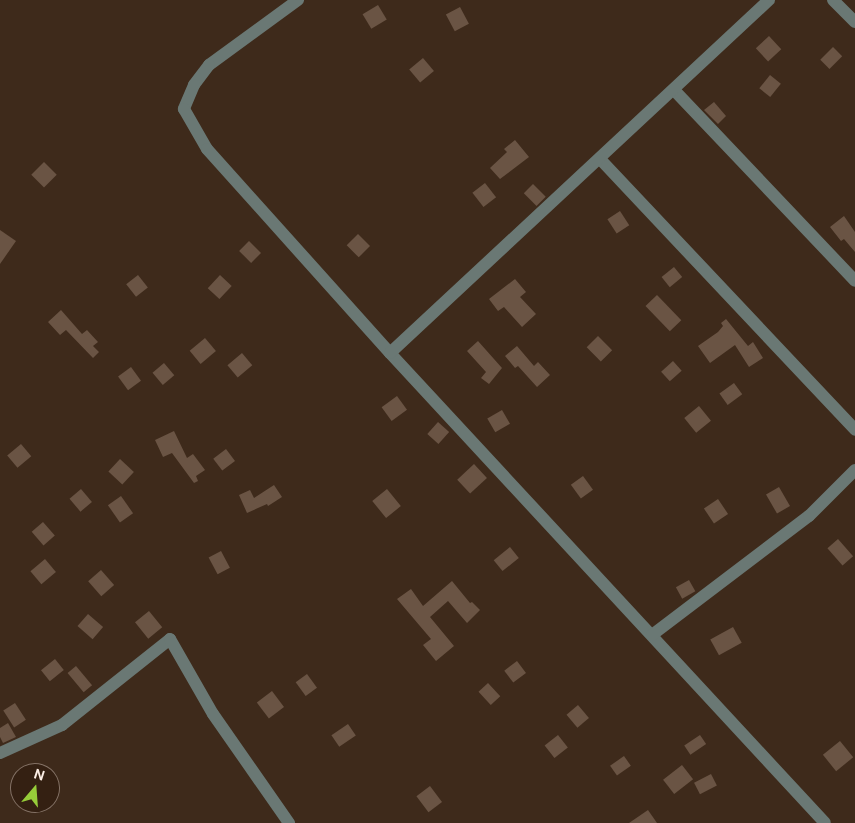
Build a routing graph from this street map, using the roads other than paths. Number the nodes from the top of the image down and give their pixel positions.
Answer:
1 (298, 0) edge
2 (769, 0) edge
3 (833, 0) edge
4 (855, 22) edge
5 (674, 90) junction
6 (600, 159) junction
7 (855, 281) edge
8 (390, 353) junction
9 (855, 430) edge
10 (855, 470) edge
11 (652, 636) junction
12 (0, 753) edge
13 (289, 823) edge
14 (825, 823) edge

1 - 8 street
2 - 5 street
3 - 4 street
5 - 6 street
5 - 7 street
6 - 8 street
6 - 9 street
8 - 11 street
10 - 11 street
11 - 14 street
12 - 13 street

